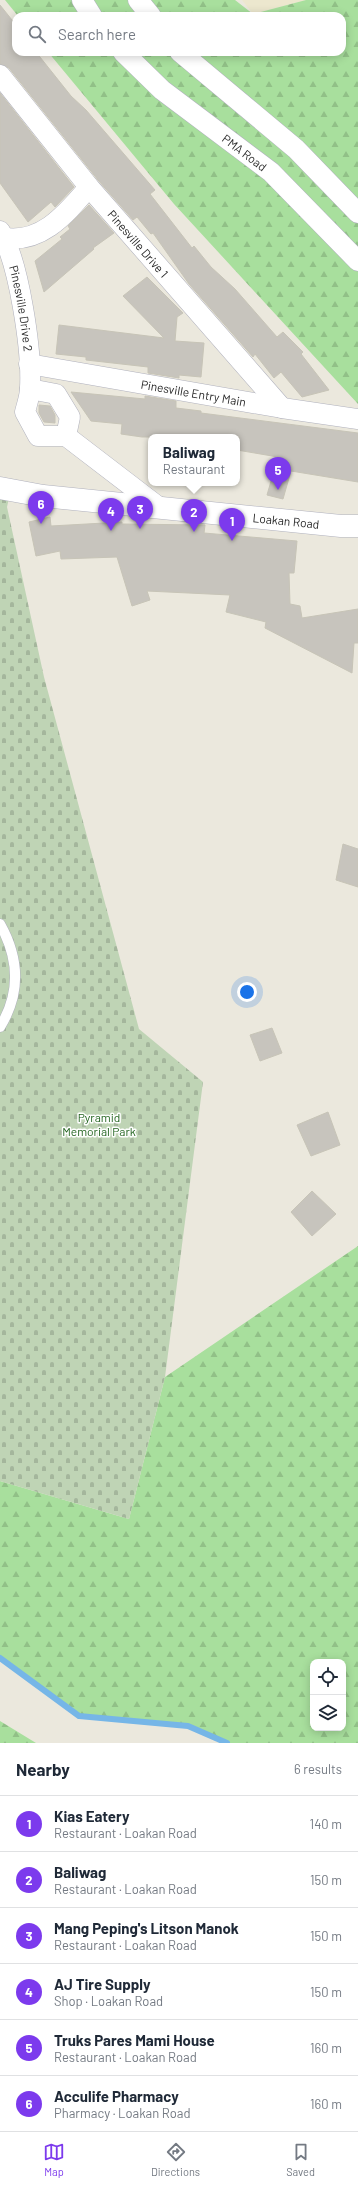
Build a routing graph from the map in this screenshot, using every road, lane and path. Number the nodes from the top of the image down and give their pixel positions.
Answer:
1 (82, 0) edge
2 (138, 0) edge
3 (90, 12) edge
4 (148, 12) edge
5 (127, 56) edge
6 (185, 56) edge
7 (0, 75) edge
8 (89, 186) junction
9 (358, 213) edge
10 (2, 236) edge
11 (358, 261) edge
12 (30, 364) junction
13 (30, 389) junction
14 (282, 408) junction
15 (358, 418) edge
16 (66, 436) junction
17 (0, 488) edge
18 (160, 508) junction
19 (358, 526) edge
20 (0, 924) edge
21 (0, 1027) edge

1 - 3 street
2 - 4 street
5 - 11 street, PMA Road
6 - 9 street
7 - 8 street, Pinesville Drive 1
8 - 10 street
8 - 14 street, Pinesville Drive 1
10 - 12 street, Pinesville Drive 2
12 - 13 street, Pinesville Drive 2
12 - 14 street, Pinesville Entry Main
13 - 16 street
13 - 16 street
14 - 15 street, Pinesville Entry Main
16 - 18 street
17 - 18 main road, Loakan Road
18 - 19 main road, Loakan Road
20 - 21 lane

